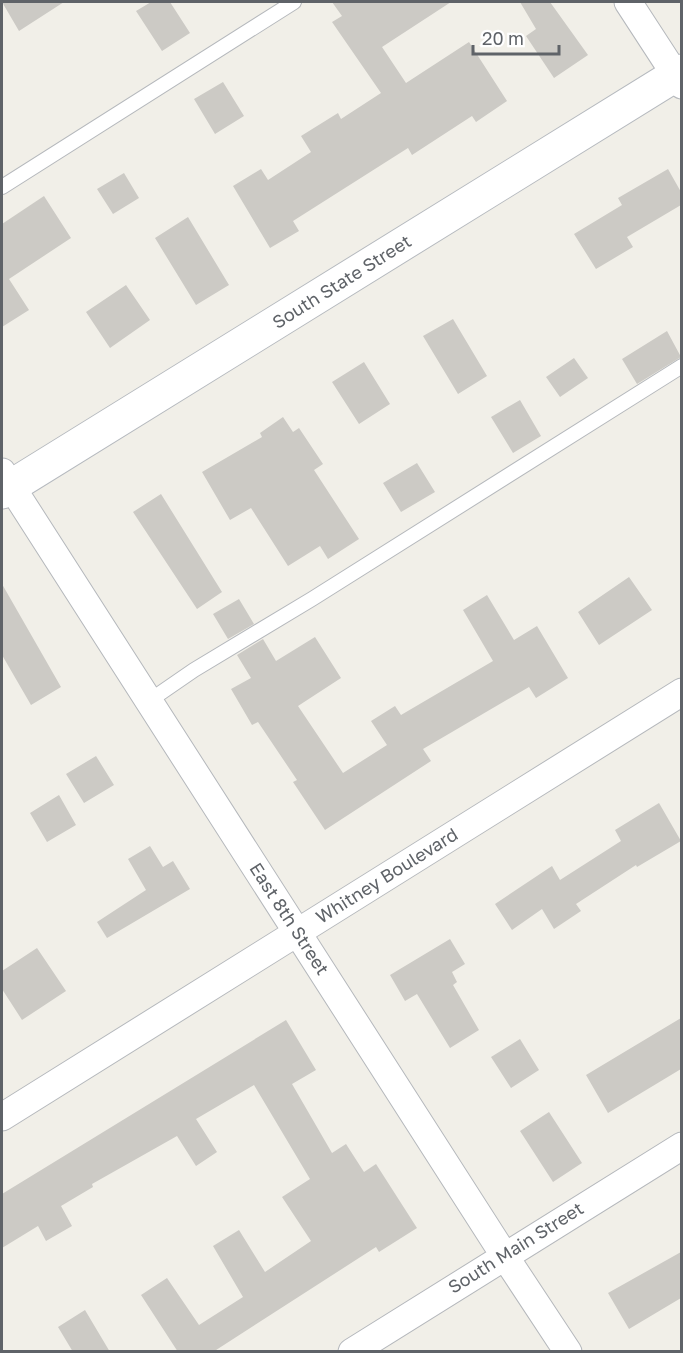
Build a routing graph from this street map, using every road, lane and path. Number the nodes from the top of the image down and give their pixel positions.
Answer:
1 (294, 2) edge
2 (628, 2) edge
3 (679, 77) edge
4 (2, 187) edge
5 (681, 366) edge
6 (4, 483) edge
7 (681, 692) edge
8 (149, 702) junction
9 (298, 931) junction
10 (2, 1116) edge
11 (681, 1146) edge
12 (504, 1255) junction
13 (352, 1352) edge
14 (568, 1352) edge

1 - 4 lane
2 - 3 street
3 - 6 main road, South State Street
5 - 8 lane
6 - 8 street, East 8th Street
7 - 9 street, Whitney Boulevard
8 - 9 street, East 8th Street
9 - 10 street, Whitney Boulevard
9 - 12 street, East 8th Street
11 - 12 street, South Main Street
12 - 13 street, South Main Street
12 - 14 street, East 8th Street

